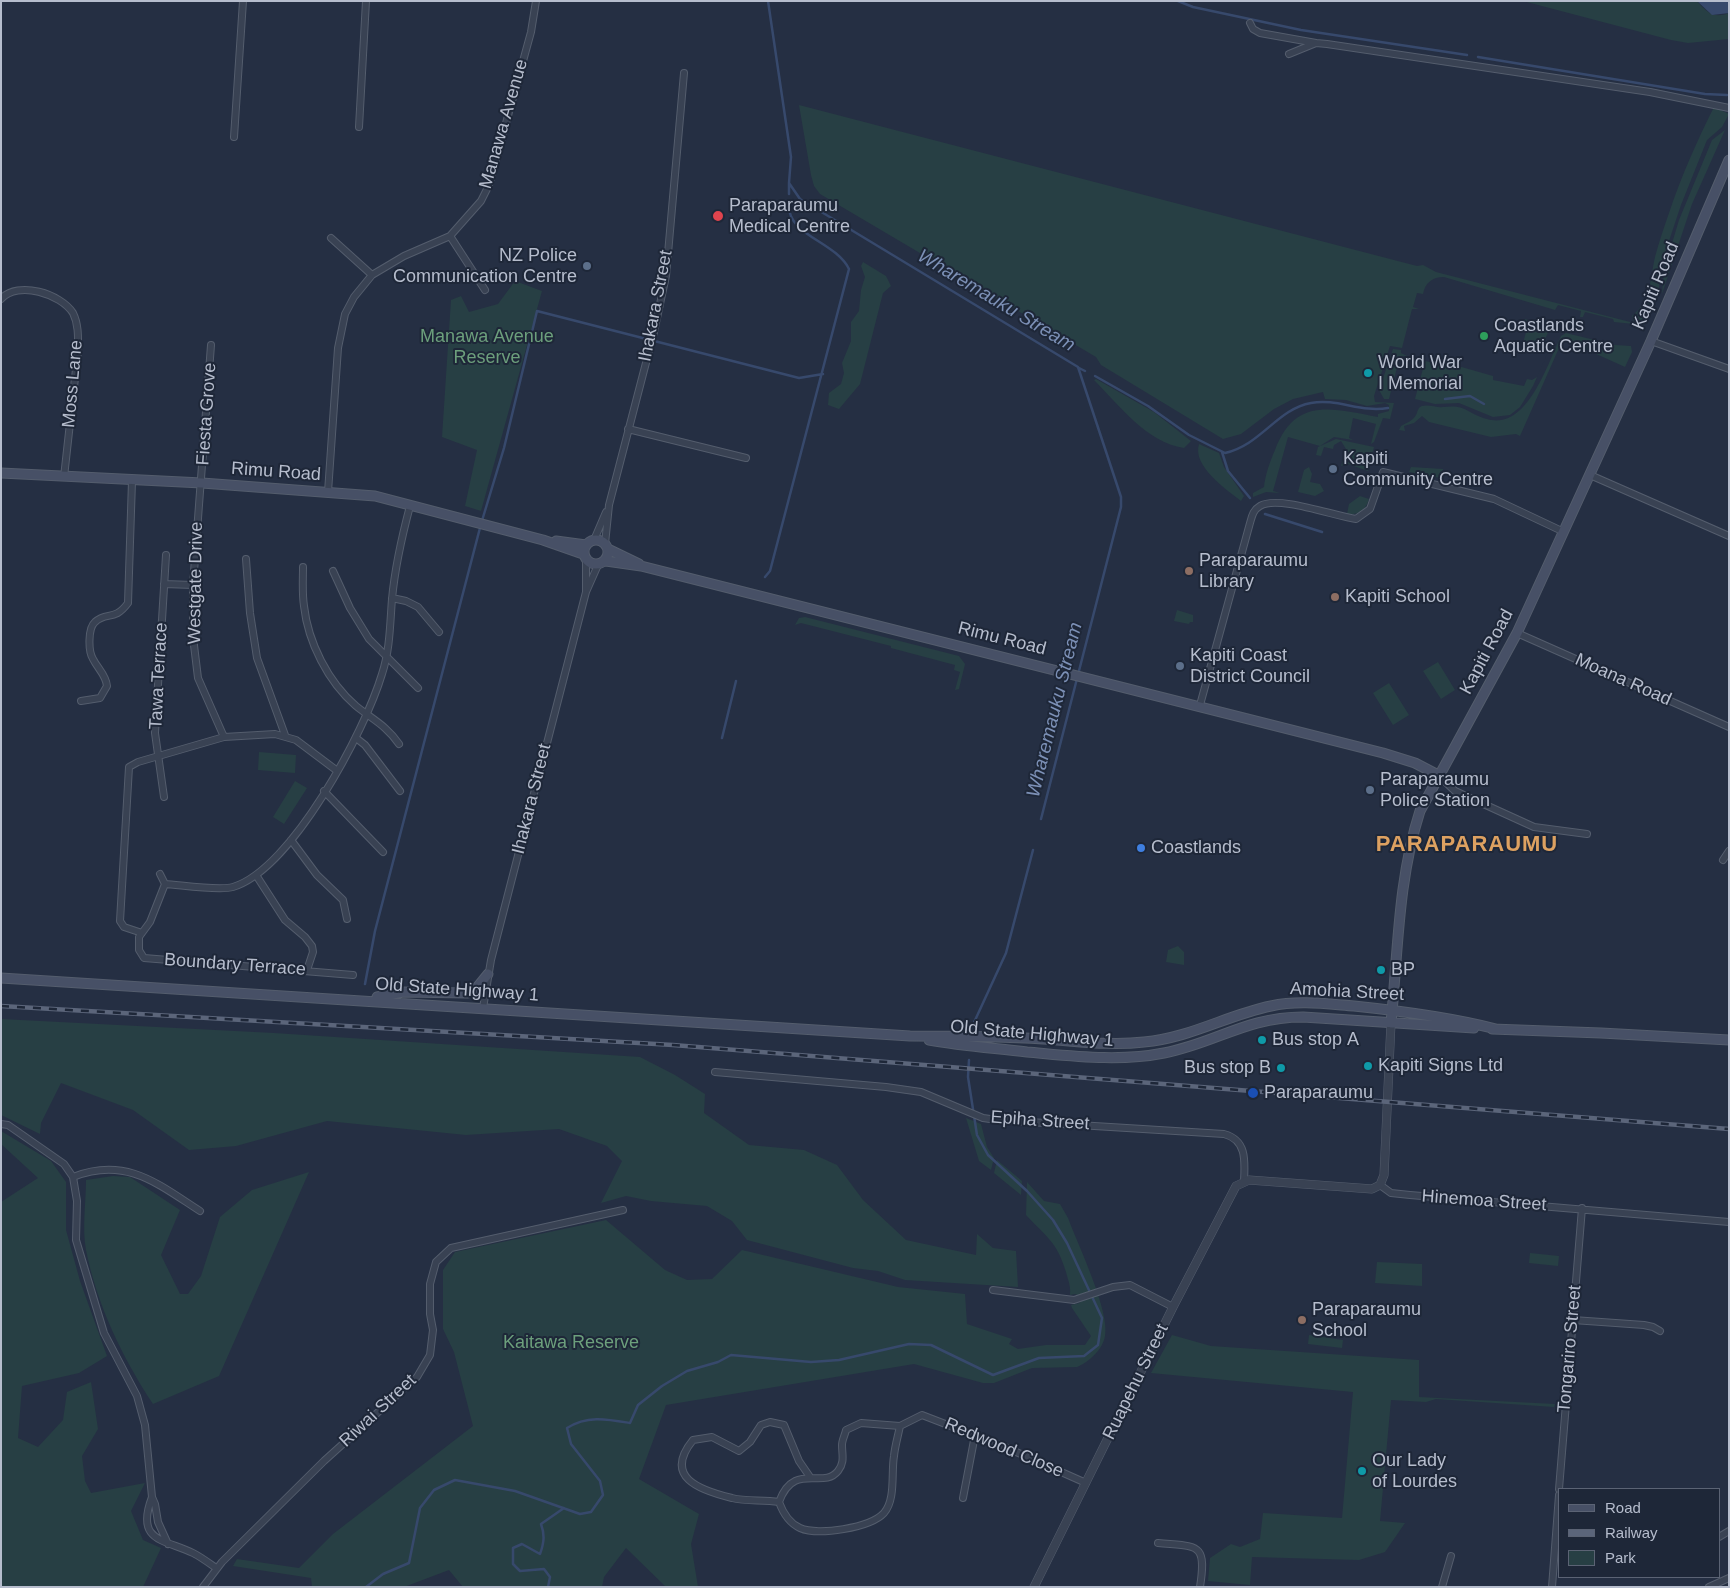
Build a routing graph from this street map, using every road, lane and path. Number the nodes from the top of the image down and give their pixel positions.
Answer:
1 (243, 1) edge
2 (366, 1) edge
3 (536, 1) edge
4 (1250, 23) dead end
5 (1316, 43) junction
6 (1289, 54) dead end
7 (684, 73) dead end
8 (1729, 108) edge
9 (359, 127) dead end
10 (234, 137) dead end
11 (1729, 160) edge
12 (450, 236) junction
13 (331, 238) dead end
14 (372, 275) junction
15 (485, 290) dead end
16 (1, 299) edge
17 (1651, 341) junction
18 (212, 345) dead end
19 (1729, 369) edge
20 (628, 429) junction
21 (746, 458) dead end
22 (1, 473) edge
23 (1590, 475) junction
24 (64, 477) junction
25 (132, 481) junction
26 (202, 483) junction
27 (328, 492) junction
28 (609, 505) junction
29 (410, 506) junction
30 (1564, 532) junction
31 (1729, 536) edge
32 (543, 540) junction
33 (590, 542) junction
34 (606, 546) junction
35 (166, 555) dead end
36 (585, 557) junction
37 (246, 559) dead end
38 (602, 563) junction
39 (641, 566) junction
40 (303, 567) dead end
41 (333, 572) dead end
42 (164, 584) junction
43 (193, 585) junction
44 (586, 592) junction
45 (392, 598) junction
46 (439, 632) dead end
47 (1517, 633) junction
48 (386, 655) junction
49 (418, 688) dead end
50 (81, 702) dead end
51 (1200, 705) junction
52 (367, 714) junction
53 (1729, 727) edge
54 (285, 735) junction
55 (224, 737) junction
56 (356, 738) junction
57 (399, 744) dead end
58 (159, 757) junction
59 (336, 770) junction
60 (1438, 775) junction
61 (324, 791) junction
62 (400, 791) dead end
63 (164, 797) dead end
64 (1587, 834) dead end
65 (291, 840) junction
66 (1729, 851) edge
67 (383, 852) dead end
68 (1723, 860) dead end
69 (160, 874) dead end
70 (256, 875) junction
71 (165, 884) junction
72 (347, 919) dead end
73 (142, 933) junction
74 (307, 970) junction
75 (488, 974) junction
76 (353, 975) dead end
77 (1, 978) edge
78 (364, 1000) junction
79 (483, 1008) junction
80 (1393, 1010) junction
81 (1392, 1023) junction
82 (1496, 1029) junction
83 (910, 1036) junction
84 (1729, 1040) edge
85 (1080, 1042) joint
86 (1152, 1055) joint
87 (715, 1072) dead end
88 (1, 1124) edge
89 (74, 1177) junction
90 (1244, 1181) junction
91 (1380, 1185) junction
92 (1582, 1208) junction
93 (623, 1210) dead end
94 (200, 1211) dead end
95 (1729, 1222) edge
96 (993, 1290) dead end
97 (1173, 1307) junction
98 (1573, 1320) junction
99 (1660, 1331) dead end
100 (900, 1426) junction
101 (975, 1435) junction
102 (810, 1477) junction
103 (1086, 1483) junction
104 (1559, 1488) edge
105 (962, 1498) dead end
106 (779, 1502) junction
107 (1558, 1508) edge
108 (1158, 1543) dead end
109 (1451, 1556) dead end
110 (216, 1568) junction
111 (1729, 1578) edge
112 (203, 1587) edge
113 (1034, 1587) edge
114 (1200, 1587) edge
115 (1442, 1587) edge
116 (1552, 1587) edge
117 (1710, 1587) edge

1 - 10 street
2 - 9 street
3 - 12 street, Manawa Avenue
4 - 5 street
5 - 6 street
5 - 8 street
7 - 20 street, Ihakara Street
11 - 17 main road, Kapiti Road
12 - 14 street, Manawa Avenue
12 - 15 street
13 - 14 street
14 - 27 street, Manawa Avenue
16 - 24 street, Moss Lane
17 - 19 street
17 - 23 main road, Kapiti Road
18 - 26 street, Fiesta Grove
20 - 21 street
20 - 28 street, Ihakara Street
22 - 24 main road, Rimu Road
23 - 30 main road, Kapiti Road
23 - 31 street
24 - 25 main road, Rimu Road
25 - 26 main road, Rimu Road
25 - 50 street
26 - 27 main road, Rimu Road
26 - 43 street, Westgate Drive
27 - 29 main road, Rimu Road
28 - 33 street, Ihakara Street
28 - 34 street, Ihakara Street
29 - 32 main road, Rimu Road
29 - 45 street
30 - 47 main road, Kapiti Road
30 - 51 street
32 - 33 main road, Rimu Road
32 - 36 main road, Rimu Road
33 - 34 main road, Rimu Road
33 - 36 main road
34 - 38 main road
34 - 39 main road, Rimu Road
35 - 42 street, Tawa Terrace
36 - 38 main road, Rimu Road
36 - 44 street, Ihakara Street
37 - 54 street
38 - 39 main road, Rimu Road
38 - 44 street, Ihakara Street
39 - 51 main road, Rimu Road
40 - 52 street
41 - 48 street
42 - 43 street
42 - 58 street, Tawa Terrace
43 - 55 street, Westgate Drive
44 - 75 street, Ihakara Street
45 - 46 street
45 - 48 street
47 - 53 street, Moana Road
47 - 60 main road, Kapiti Road
48 - 49 street
48 - 52 street
51 - 60 main road, Rimu Road
52 - 56 street
52 - 57 street
54 - 55 street
54 - 59 street
55 - 58 street
56 - 59 street
56 - 62 street
58 - 63 street, Tawa Terrace
58 - 73 street
59 - 61 street
60 - 64 street
60 - 80 main road, Kapiti Road
61 - 65 street
61 - 67 street
65 - 70 street
65 - 72 street
66 - 68 street
69 - 71 street
70 - 71 street
70 - 74 street
71 - 73 street
73 - 74 street, Boundary Terrace
74 - 76 street, Boundary Terrace
75 - 78 main road
75 - 79 street, Ihakara Street
77 - 78 main road, Old State Highway 1
78 - 79 main road, Old State Highway 1
79 - 83 main road, Old State Highway 1
80 - 81 main road, Kapiti Road
80 - 82 main road, Amohia Street
80 - 85 main road, Amohia Street
81 - 82 main road, Amohia Street
81 - 86 main road, Amohia Street
81 - 91 street, Kapiti Road
82 - 84 main road, Amohia Street
83 - 85 main road, Old State Highway 1
83 - 86 main road, Old State Highway 1
87 - 90 street, Epiha Street
88 - 89 street
89 - 94 street
89 - 110 street
90 - 91 street, Hinemoa Street
90 - 97 street, Ruapehu Street
91 - 92 street, Hinemoa Street
92 - 95 street, Hinemoa Street
92 - 98 street, Tongariro Street
93 - 110 street, Riwai Street
96 - 97 street
97 - 103 street, Ruapehu Street
98 - 99 street
98 - 104 street, Tongariro Street
100 - 101 street, Redwood Close
100 - 102 street
100 - 106 street
101 - 103 street, Redwood Close
101 - 105 street
102 - 106 street
102 - 106 street
103 - 113 street, Ruapehu Street
107 - 116 street
108 - 114 street
109 - 115 street
110 - 112 street, Riwai Street
111 - 117 street

